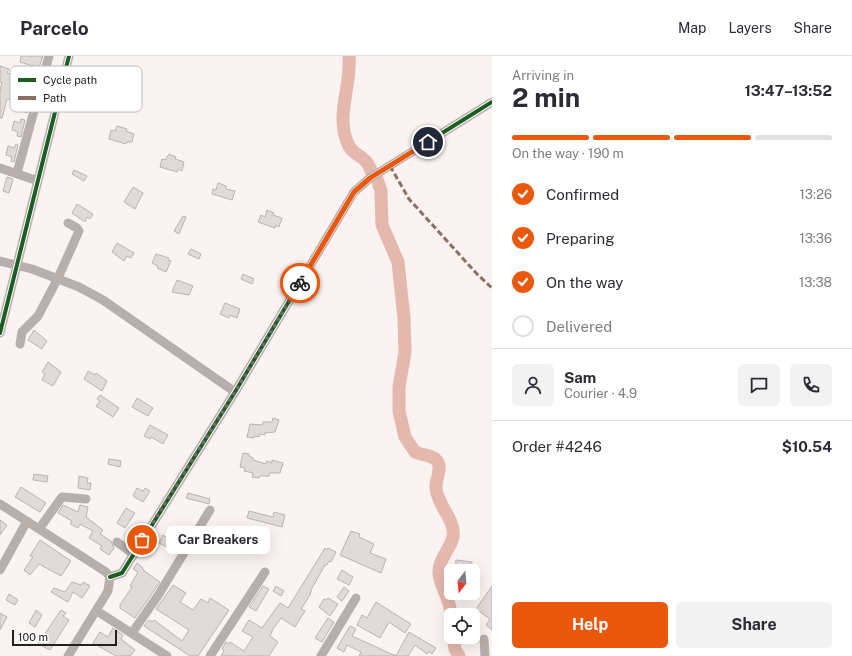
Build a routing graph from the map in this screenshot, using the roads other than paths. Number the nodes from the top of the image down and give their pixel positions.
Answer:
1 (49, 56) edge
2 (69, 56) edge
3 (46, 66) edge
4 (67, 66) edge
5 (492, 102) edge
6 (34, 112) edge
7 (55, 112) edge
8 (0, 168) edge
9 (17, 173) junction
10 (38, 181) junction
11 (68, 223) dead end
12 (0, 261) edge
13 (17, 266) junction
14 (58, 278) junction
15 (0, 333) edge
16 (20, 344) dead end
17 (235, 392) junction
18 (86, 499) dead end
19 (0, 504) edge
20 (210, 510) dead end
21 (27, 521) junction
22 (39, 529) junction
23 (117, 542) dead end
24 (133, 554) junction
25 (0, 570) edge
26 (265, 572) dead end
27 (110, 577) junction
28 (356, 598) dead end
29 (97, 611) junction
30 (132, 633) junction
31 (484, 639) dead end
32 (68, 656) edge
33 (167, 656) edge
34 (210, 656) edge
35 (321, 656) edge
36 (484, 656) edge

1 - 3 street
2 - 4 street
5 - 17 street
6 - 9 street
7 - 10 street
8 - 9 street
9 - 10 street
10 - 13 street
11 - 14 street
12 - 13 street
13 - 14 street
13 - 15 street
14 - 16 street
14 - 17 street
17 - 24 street
18 - 22 street
19 - 21 street
20 - 30 street
21 - 22 street
21 - 25 street
22 - 27 street
23 - 24 street
24 - 27 street
26 - 34 street
27 - 29 street
28 - 35 street
29 - 30 street
29 - 32 street
30 - 33 street
31 - 36 street

